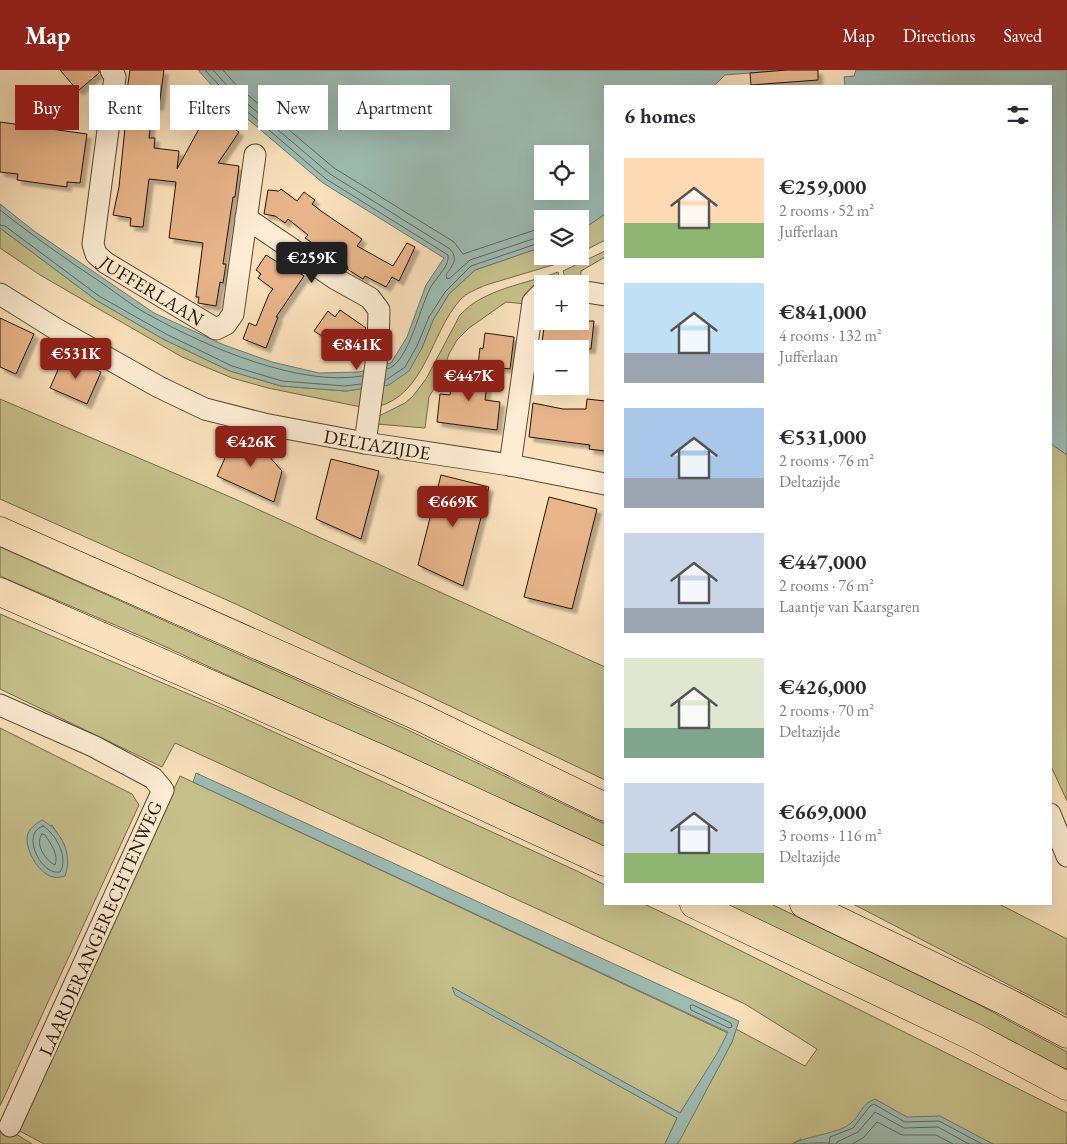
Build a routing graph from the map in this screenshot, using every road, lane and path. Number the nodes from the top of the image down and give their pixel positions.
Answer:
1 (112, 70) edge
2 (254, 155) dead end
3 (246, 218) junction
4 (589, 292) edge
5 (0, 294) edge
6 (604, 295) edge
7 (534, 301) edge
8 (365, 443) junction
9 (510, 465) junction
10 (604, 484) edge
11 (0, 531) edge
12 (0, 592) edge
13 (0, 705) edge
14 (604, 807) edge
15 (1052, 819) edge
16 (1067, 856) edge
17 (604, 862) edge
18 (696, 905) edge
19 (806, 905) edge
20 (1067, 1034) edge
21 (1067, 1086) edge
22 (10, 1126) dead end

1 - 3 street, JUFFERLAAN
2 - 3 street, JUFFERLAAN
3 - 8 street
4 - 6 street
5 - 8 street, DELTAZIJDE
7 - 9 street
8 - 9 street, DELTAZIJDE
9 - 10 street, DELTAZIJDE
11 - 14 highway
12 - 17 highway
13 - 22 street, LAARDERANGERECHTENWEG
15 - 16 street
18 - 21 highway
19 - 20 highway

